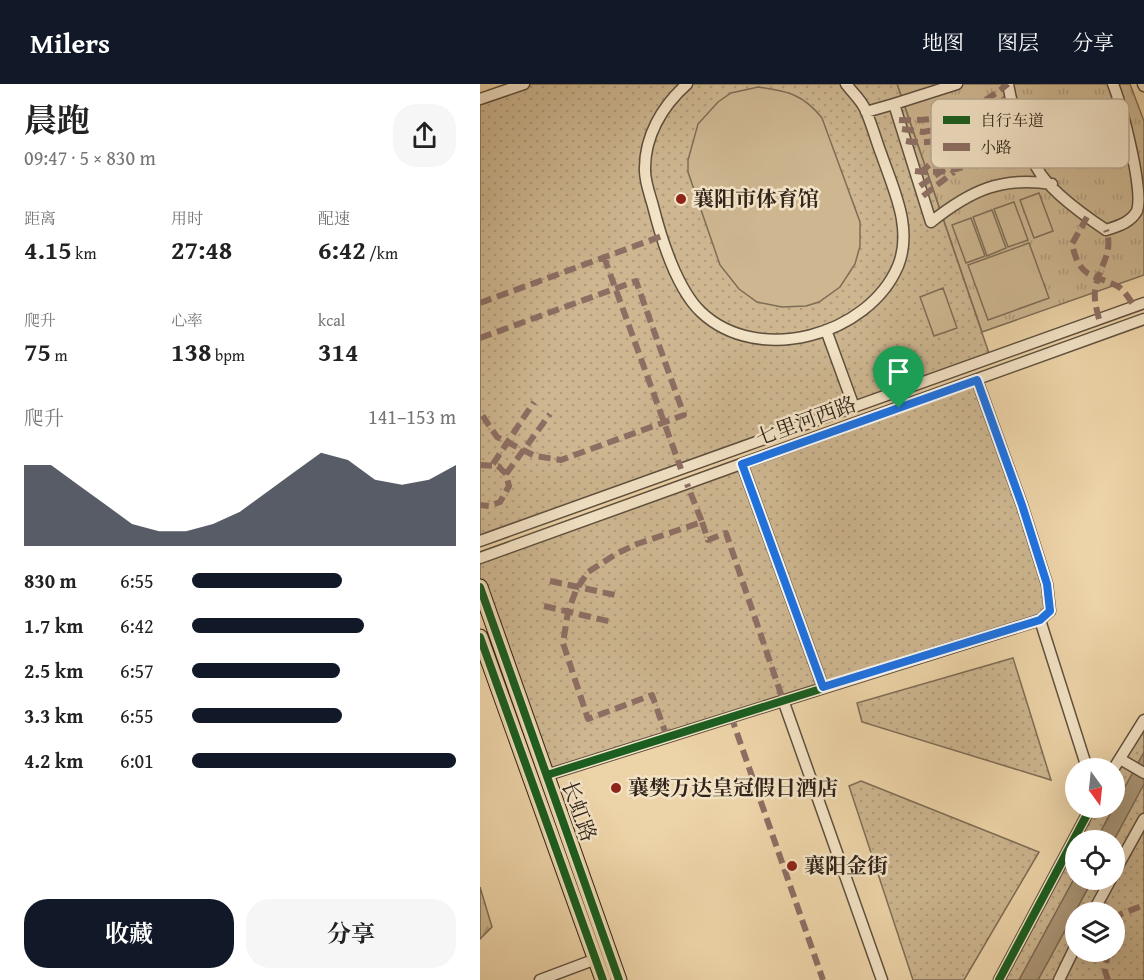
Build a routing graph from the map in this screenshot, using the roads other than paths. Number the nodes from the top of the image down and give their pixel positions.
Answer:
1 (524, 84) edge
2 (687, 84) edge
3 (846, 84) edge
4 (957, 84) edge
5 (1008, 84) edge
6 (1113, 84) edge
7 (480, 99) edge
8 (1011, 99) edge
9 (1119, 99) edge
10 (894, 104) junction
11 (866, 112) junction
12 (1129, 139) edge
13 (1038, 168) edge
14 (1052, 184) junction
15 (1144, 303) edge
16 (1144, 319) edge
17 (826, 330) junction
18 (977, 380) junction
19 (854, 407) junction
20 (742, 464) junction
21 (480, 541) edge
22 (480, 558) edge
23 (480, 587) edge
24 (1040, 620) junction
25 (480, 637) edge
26 (823, 687) junction
27 (783, 700) junction
28 (1144, 720) edge
29 (1083, 758) edge
30 (1122, 758) edge
31 (1125, 765) edge
32 (1144, 773) edge
33 (547, 775) junction
34 (1085, 818) edge
35 (1144, 819) edge
36 (1125, 853) edge
37 (596, 959) junction
38 (1068, 962) edge
39 (540, 980) edge
40 (603, 980) edge
41 (619, 980) edge
42 (882, 980) edge
43 (999, 980) edge
44 (1059, 980) edge

1 - 7 street
2 - 17 street
3 - 11 street
4 - 10 street
5 - 8 street
6 - 9 street
10 - 11 street
10 - 14 street
11 - 17 street
12 - 14 street
13 - 14 street
15 - 19 street, 七里河西路
16 - 18 street, 七里河西路
17 - 19 street
18 - 20 street, 七里河西路
18 - 24 street
19 - 21 street, 七里河西路
20 - 22 street, 七里河西路
20 - 26 street
23 - 33 highway, 长虹路
24 - 26 street
24 - 29 street
25 - 37 highway, 长虹路
26 - 27 street
27 - 33 street
27 - 42 street
28 - 30 street
31 - 32 street
33 - 41 highway, 长虹路
34 - 43 street
35 - 36 street
37 - 39 street
37 - 40 highway, 长虹路
38 - 44 street

